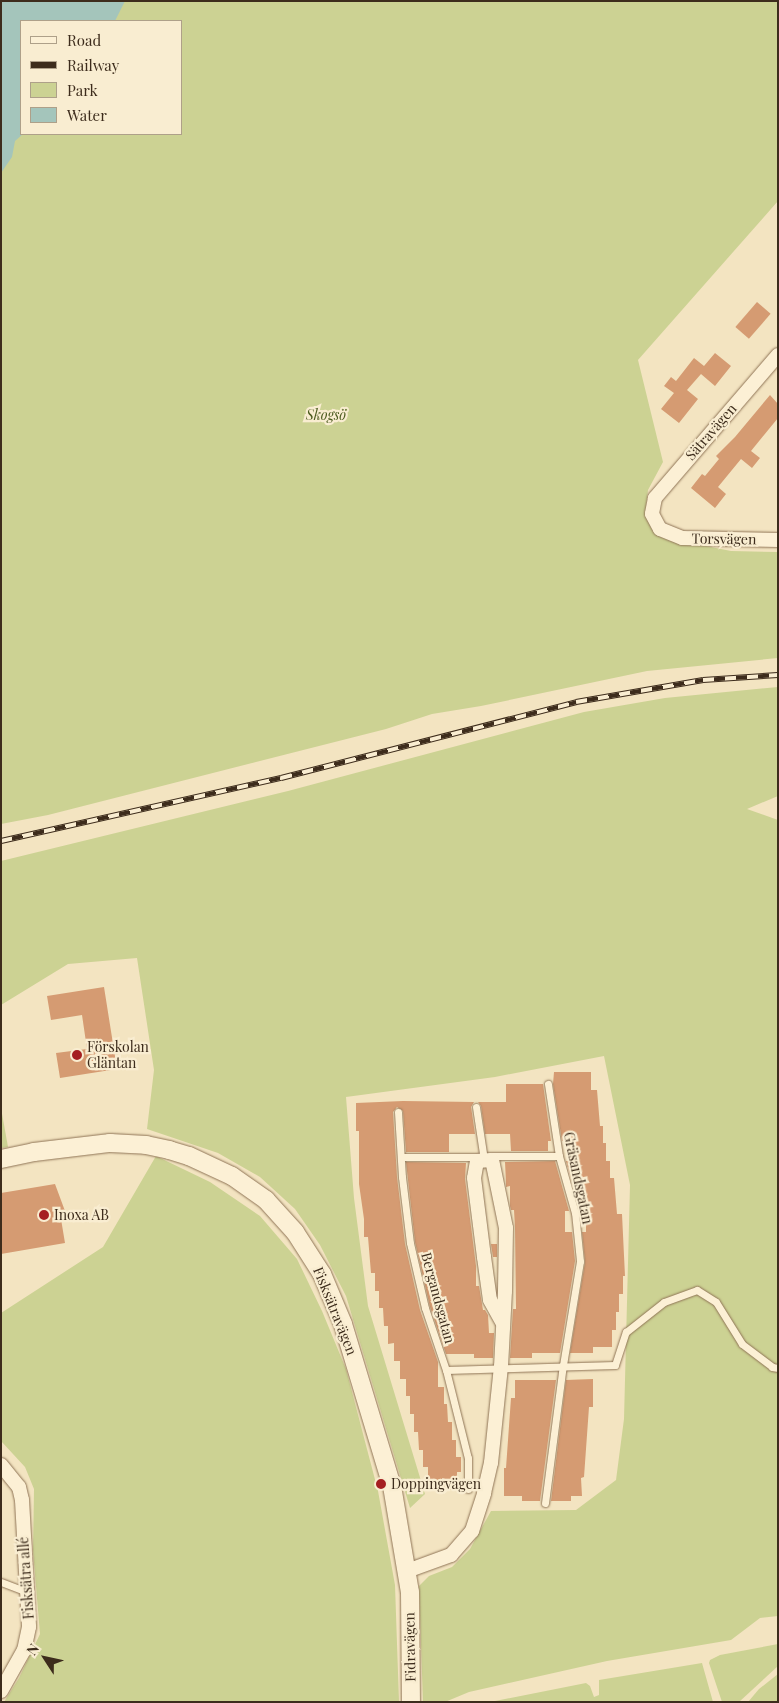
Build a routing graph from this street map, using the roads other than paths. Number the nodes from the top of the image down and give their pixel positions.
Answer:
1 (778, 355) edge
2 (652, 514) joint
3 (778, 540) edge
4 (548, 1084) dead end
5 (476, 1107) dead end
6 (398, 1112) dead end
7 (559, 1156) junction
8 (402, 1157) junction
9 (484, 1158) junction
10 (1, 1159) edge
11 (503, 1323) junction
12 (563, 1365) junction
13 (501, 1367) junction
14 (778, 1368) edge
15 (446, 1370) junction
16 (1, 1465) edge
17 (468, 1488) dead end
18 (545, 1503) dead end
19 (407, 1571) junction
20 (1, 1582) edge
21 (27, 1592) junction
22 (410, 1592) joint
23 (1, 1691) edge
24 (412, 1702) edge

1 - 2 street, Sätravägen
2 - 3 street, Torsvägen
4 - 7 lane, Gräsandsgatan
5 - 9 lane
6 - 8 lane, Bergandsgatan
7 - 9 lane
7 - 12 lane, Gräsandsgatan
8 - 9 lane
8 - 15 lane, Bergandsgatan
9 - 11 street
9 - 11 street
10 - 19 street, Fisksätravägen
11 - 13 street
12 - 13 lane
12 - 14 lane
12 - 18 lane, Gräsandsgatan
13 - 15 lane
13 - 19 street
15 - 17 lane, Bergandsgatan
16 - 21 street, Fisksätra allé
19 - 22 street, Fisksätravägen
20 - 21 lane
21 - 23 street, Fisksätra allé
22 - 24 street, Fidravägen

